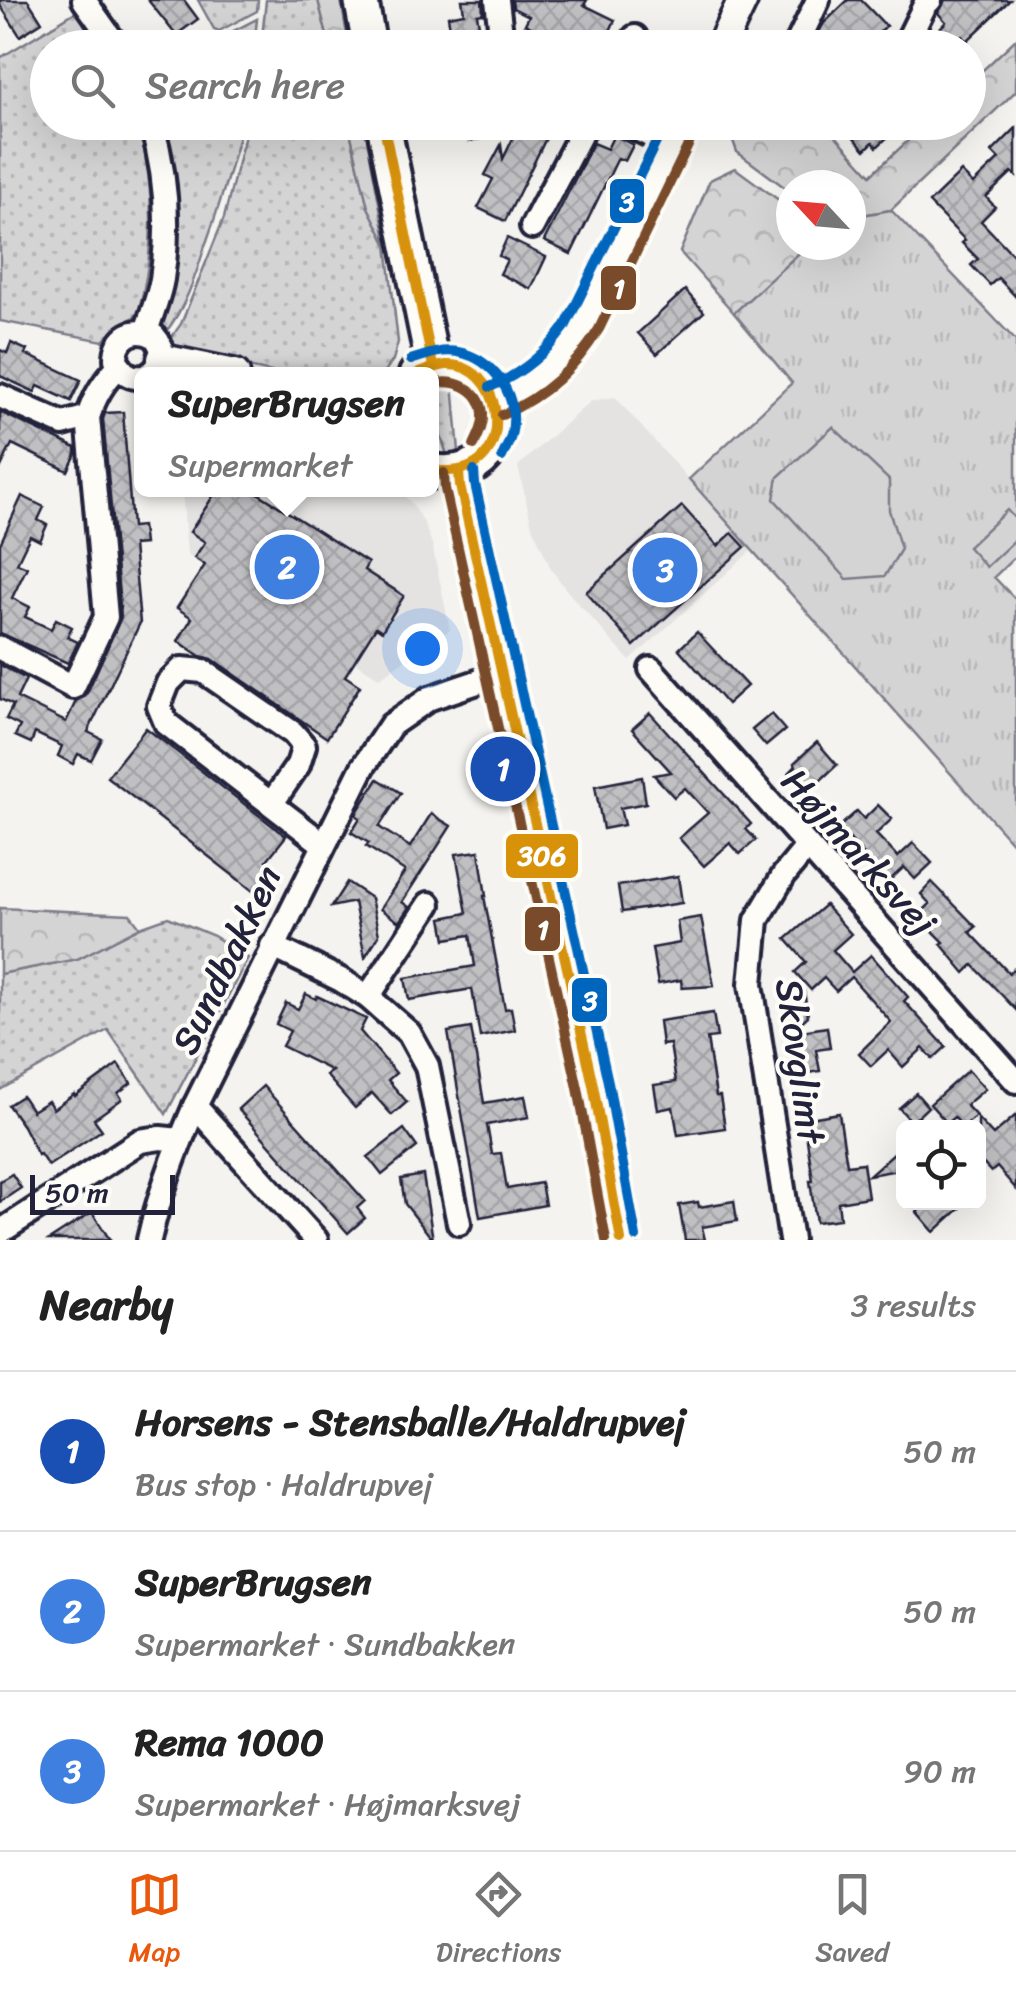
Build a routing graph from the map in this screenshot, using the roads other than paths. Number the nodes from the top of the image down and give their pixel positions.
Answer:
1 (84, 0) edge
2 (361, 0) edge
3 (496, 0) edge
4 (743, 0) edge
5 (818, 0) edge
6 (930, 0) edge
7 (105, 30) edge
8 (367, 30) edge
9 (500, 30) edge
10 (729, 30) edge
11 (804, 30) edge
12 (913, 30) edge
13 (156, 140) edge
14 (387, 140) edge
15 (578, 140) edge
16 (675, 140) edge
17 (532, 227) dead end
18 (146, 332) junction
19 (119, 366) junction
20 (153, 367) edge
21 (424, 367) edge
22 (438, 367) edge
23 (134, 377) edge
24 (0, 396) edge
25 (496, 401) junction
26 (88, 418) junction
27 (445, 472) edge
28 (0, 648) edge
29 (650, 669) dead end
30 (501, 674) junction
31 (272, 803) junction
32 (323, 844) junction
33 (807, 846) junction
34 (429, 904) dead end
35 (272, 946) junction
36 (368, 997) junction
37 (1016, 1081) edge
38 (194, 1106) junction
39 (180, 1140) junction
40 (459, 1223) dead end
41 (0, 1232) edge
42 (148, 1240) edge
43 (316, 1240) edge
44 (620, 1240) edge
45 (791, 1240) edge

1 - 7 street
2 - 8 main road
3 - 9 street
4 - 10 street
5 - 11 street
6 - 12 street
13 - 18 street
14 - 21 main road
15 - 17 street
16 - 25 street
18 - 19 street
18 - 20 street
19 - 23 street
19 - 26 street
22 - 25 main road
24 - 26 street
25 - 27 main road
26 - 28 street
27 - 30 main road
29 - 33 street, Højmarksvej
30 - 32 street, Sundbakken
30 - 44 main road
31 - 31 street, Sundbakken
31 - 32 street, Sundbakken
32 - 35 street, Sundbakken
33 - 37 street, Højmarksvej
33 - 45 street, Skovglimt
34 - 36 street
35 - 36 street
35 - 38 street, Sundbakken
36 - 40 street
38 - 39 street, Sundbakken
38 - 43 street, Sundbakken
39 - 41 street
39 - 42 street, Sundbakken

